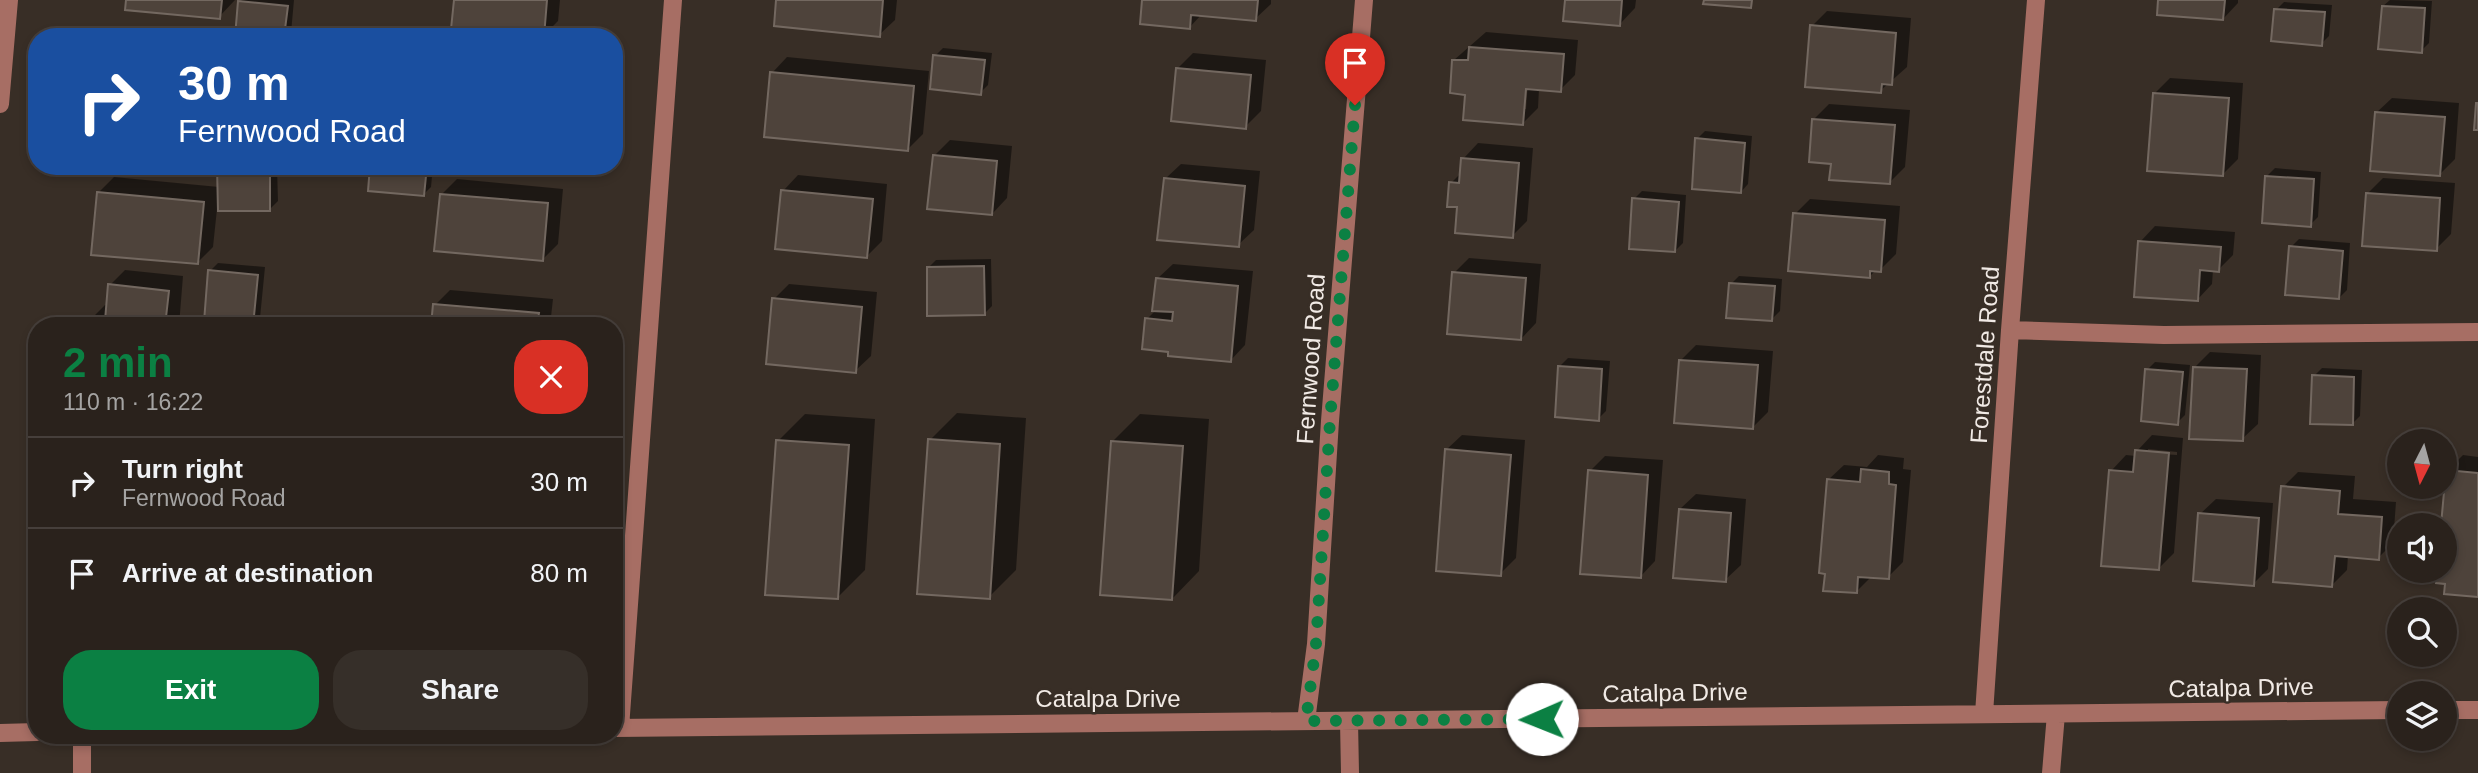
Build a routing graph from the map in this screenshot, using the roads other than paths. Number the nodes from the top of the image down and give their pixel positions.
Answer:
1 (9, 0) edge
2 (673, 0) edge
3 (1364, 0) edge
4 (2036, 0) edge
5 (0, 104) edge
6 (2010, 330) junction
7 (2478, 332) edge
8 (623, 650) edge
9 (2478, 709) edge
10 (2387, 710) edge
11 (2457, 710) edge
12 (2056, 714) junction
13 (1984, 715) junction
14 (1306, 721) junction
15 (1349, 721) junction
16 (623, 728) edge
17 (28, 732) edge
18 (0, 733) edge
19 (82, 744) edge
20 (82, 773) edge
21 (1350, 773) edge
22 (2051, 773) edge

1 - 5 street
2 - 8 street
3 - 14 street, Fernwood Road
4 - 6 street, Forestdale Road
6 - 7 street
6 - 13 street, Forestdale Road
9 - 11 street
10 - 12 street, Catalpa Drive
12 - 13 street, Catalpa Drive
12 - 22 street
13 - 15 street, Catalpa Drive
14 - 15 street, Catalpa Drive
14 - 16 street, Catalpa Drive
15 - 21 street
17 - 18 street
19 - 20 street

